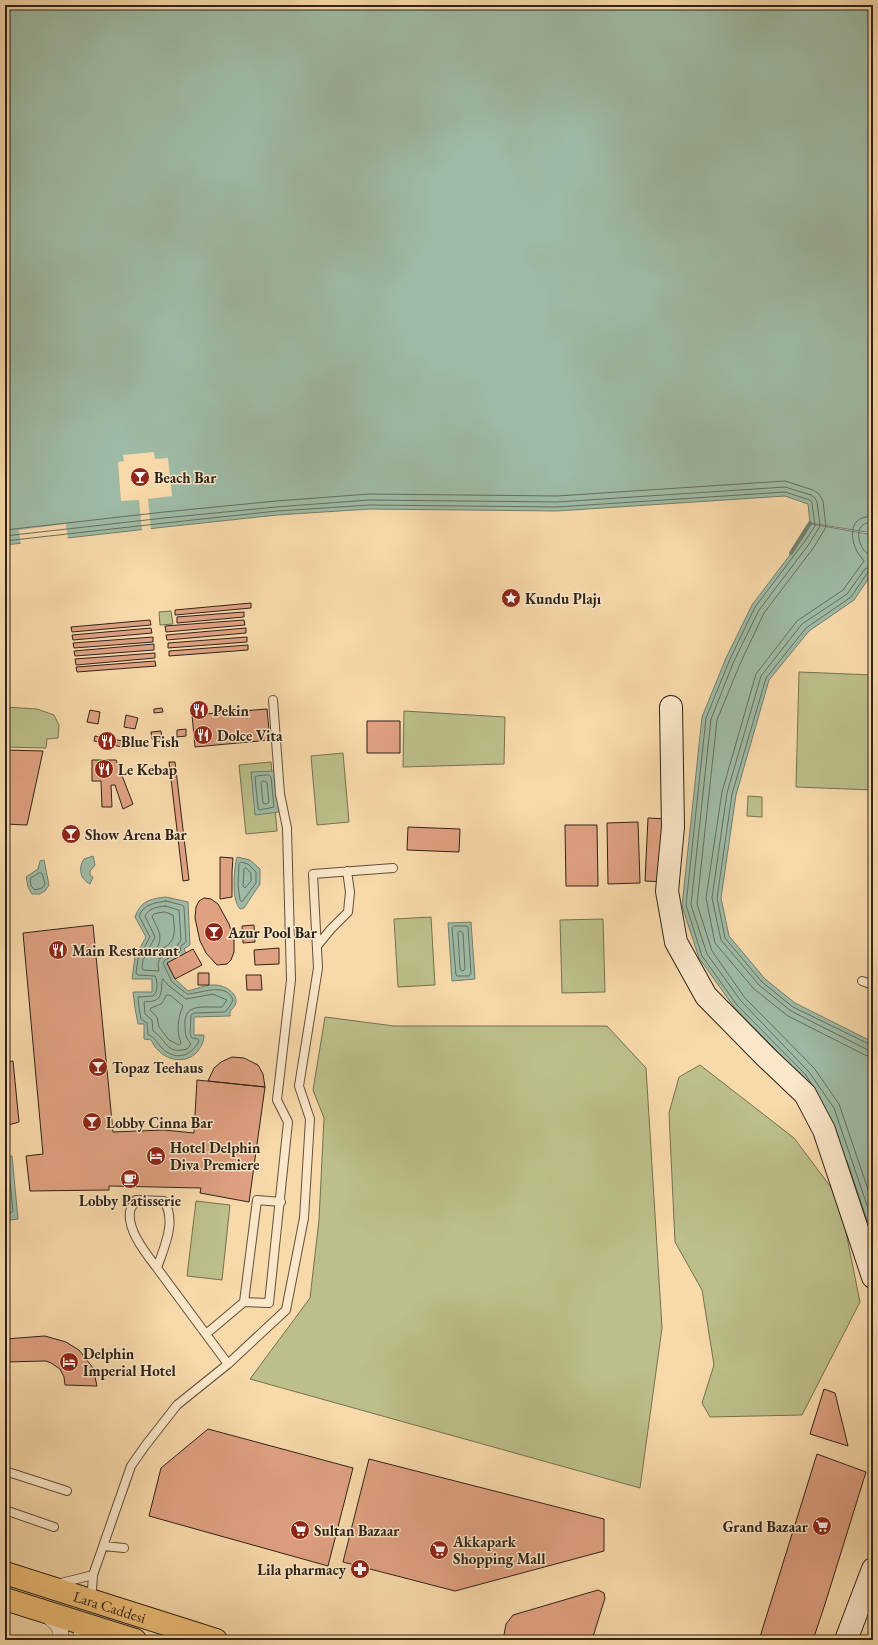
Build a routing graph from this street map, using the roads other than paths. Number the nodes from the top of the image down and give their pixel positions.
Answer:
1 (273, 700) dead end
2 (671, 707) dead end
3 (393, 868) dead end
4 (347, 871) junction
5 (317, 946) junction
6 (862, 981) dead end
7 (873, 985) edge
8 (281, 1202) junction
9 (157, 1268) junction
10 (873, 1277) edge
11 (244, 1302) junction
12 (206, 1334) junction
13 (228, 1364) junction
14 (5, 1471) edge
15 (67, 1491) dead end
16 (5, 1510) edge
17 (54, 1527) dead end
18 (104, 1546) junction
19 (124, 1548) dead end
20 (873, 1569) edge
21 (5, 1573) edge
22 (93, 1574) junction
23 (47, 1586) junction
24 (5, 1599) edge
25 (95, 1601) junction
26 (42, 1610) junction
27 (82, 1632) edge
28 (60, 1640) edge
29 (135, 1640) edge
30 (216, 1640) edge
31 (846, 1640) edge

1 - 8 lane
2 - 10 street
3 - 4 lane
4 - 5 lane
4 - 5 lane
5 - 13 lane
6 - 7 lane
8 - 11 lane
8 - 11 lane
9 - 9 lane
9 - 12 lane
11 - 12 lane
12 - 13 lane
13 - 18 lane
14 - 15 lane
16 - 17 lane
18 - 19 lane
18 - 22 lane
20 - 31 street
21 - 23 main road, Lara Caddesi
22 - 23 lane
22 - 25 lane
23 - 25 main road, Lara Caddesi
24 - 26 main road, Lara Caddesi
25 - 30 main road, Lara Caddesi
26 - 27 main road, Lara Caddesi
26 - 28 street
27 - 29 main road, Lara Caddesi

